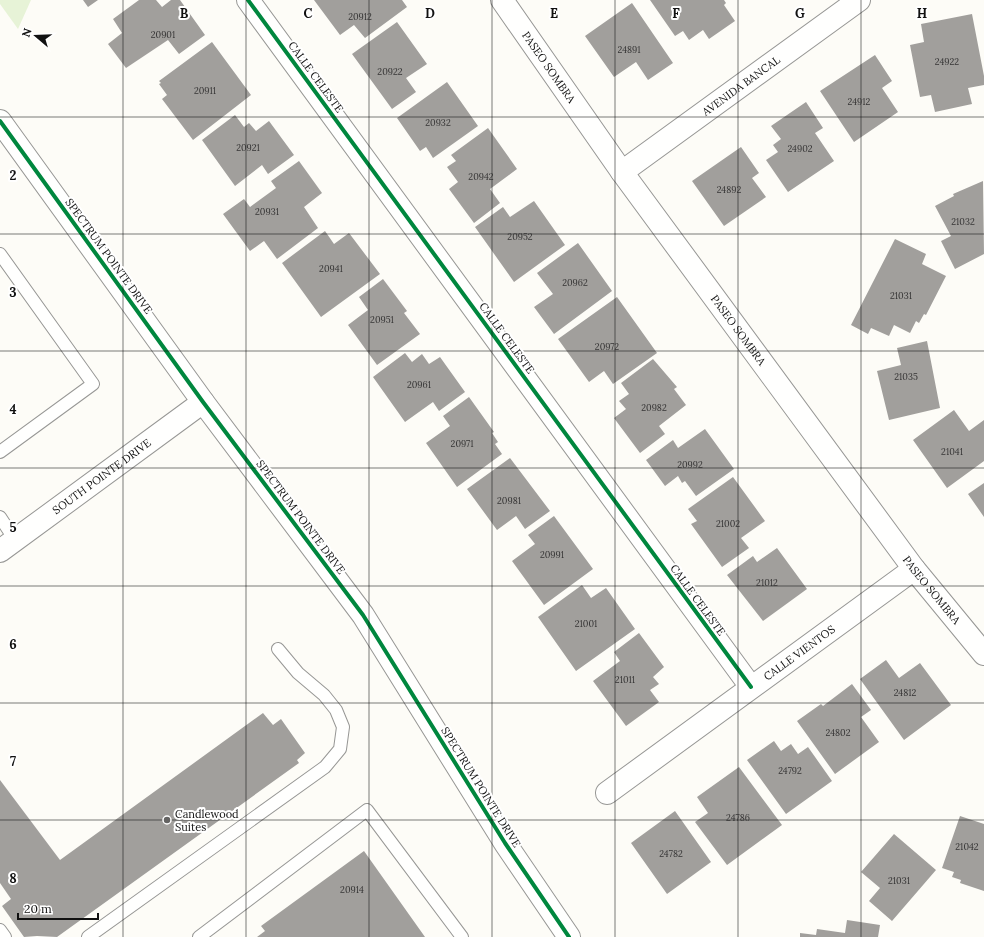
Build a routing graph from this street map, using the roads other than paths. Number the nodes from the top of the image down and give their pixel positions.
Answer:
1 (248, 0) edge
2 (502, 0) edge
3 (859, 0) edge
4 (0, 121) edge
5 (622, 172) junction
6 (0, 254) edge
7 (203, 402) junction
8 (0, 452) edge
9 (0, 517) edge
10 (8, 546) edge
11 (914, 569) junction
12 (278, 649) dead end
13 (984, 654) edge
14 (751, 687) junction
15 (607, 793) dead end
16 (0, 930) edge
17 (6, 937) edge
18 (88, 937) edge
19 (199, 937) edge
20 (462, 937) edge
21 (569, 937) edge

1 - 14 street, CALLE CELESTE
2 - 5 street, PASEO SOMBRA
3 - 5 street, AVENIDA BANCAL
4 - 7 street, SPECTRUM POINTE DRIVE
5 - 11 street, PASEO SOMBRA
6 - 8 lane
7 - 10 street, SOUTH POINTE DRIVE
7 - 21 street, SPECTRUM POINTE DRIVE
9 - 10 lane
11 - 13 street, PASEO SOMBRA
11 - 14 street, CALLE VIENTOS
12 - 18 lane
14 - 15 street, CALLE VIENTOS
16 - 17 lane
19 - 20 lane

